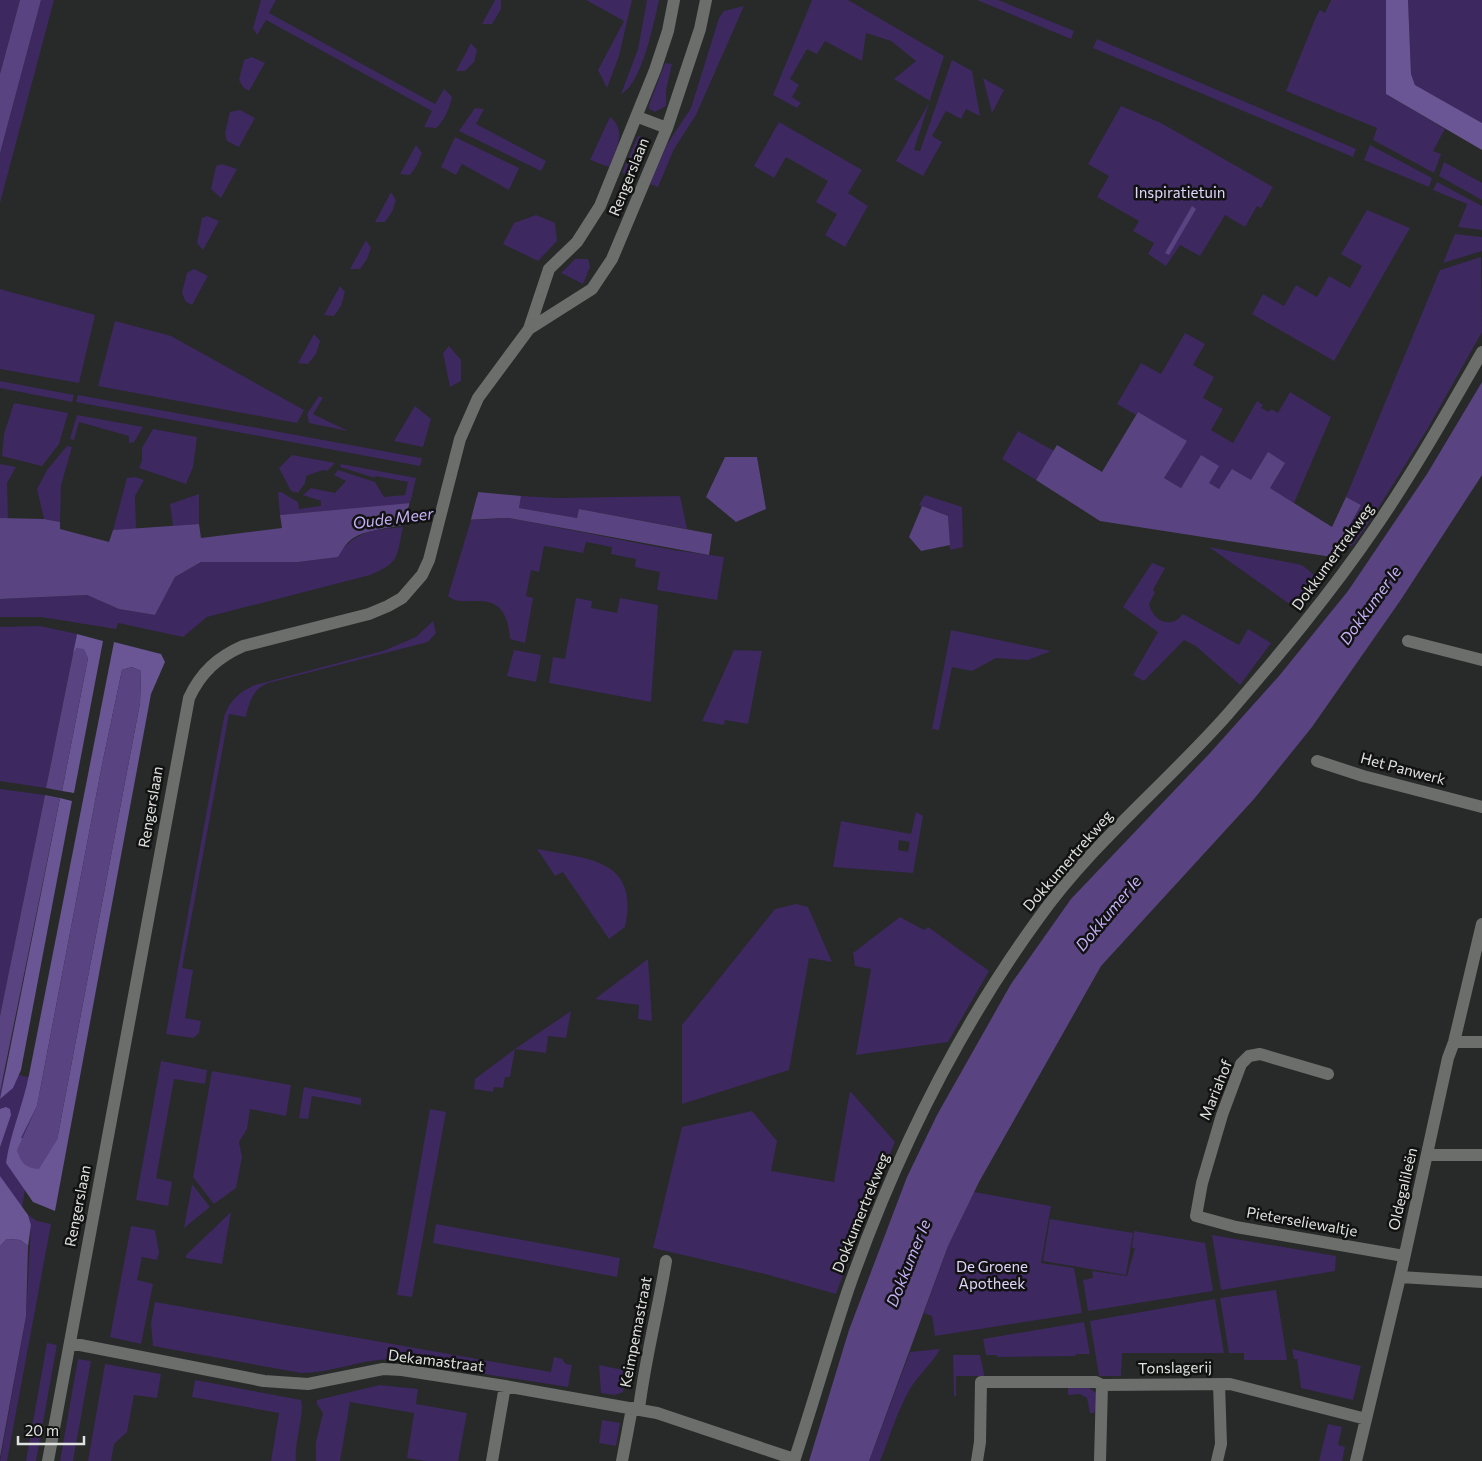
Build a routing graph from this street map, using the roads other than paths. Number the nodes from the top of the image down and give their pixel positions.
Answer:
1 (674, 0) edge
2 (706, 0) edge
3 (638, 117) junction
4 (667, 128) junction
5 (529, 329) junction
6 (1482, 352) edge
7 (1408, 642) dead end
8 (1482, 660) edge
9 (1317, 761) dead end
10 (1482, 807) edge
11 (1482, 924) edge
12 (1454, 1042) junction
13 (1482, 1042) edge
14 (1328, 1074) dead end
15 (1427, 1155) junction
16 (1482, 1155) edge
17 (1196, 1216) joint
18 (1404, 1256) junction
19 (666, 1261) dead end
20 (1400, 1277) junction
21 (1482, 1282) edge
22 (70, 1343) junction
23 (1218, 1384) junction
24 (1102, 1385) junction
25 (504, 1386) junction
26 (635, 1408) junction
27 (1366, 1419) junction
28 (794, 1460) edge
29 (48, 1461) edge
30 (492, 1461) edge
31 (622, 1461) edge
32 (977, 1461) edge
33 (1100, 1461) edge
34 (1217, 1461) edge
35 (1356, 1461) edge

1 - 3 street, Rengerslaan
2 - 4 street, Rengerslaan
3 - 4 street
3 - 5 street, Rengerslaan
4 - 5 street, Rengerslaan
5 - 22 street, Rengerslaan
6 - 28 street, Dokkumertrekweg
7 - 8 street
9 - 10 street, Het Panwerk
11 - 12 street, Oldegalileën
12 - 13 street
12 - 15 street, Oldegalileën
14 - 17 street, Mariahof
15 - 16 street
15 - 18 street, Oldegalileën
17 - 18 street, Pieterseliewaltje
18 - 20 street, Oldegalileën
19 - 26 street, Keimpemastraat
20 - 21 street
20 - 27 street, Oldegalileën
22 - 25 street, Dekamastraat
22 - 29 street, Rengerslaan
23 - 24 street, Tonslagerij
23 - 27 street, Tonslagerij
23 - 34 street
24 - 32 street, Tonslagerij
24 - 33 street
25 - 26 street, Dekamastraat
25 - 30 street
26 - 28 street, Dekamastraat
26 - 31 street, Keimpemastraat
27 - 35 street, Oldegalileën

